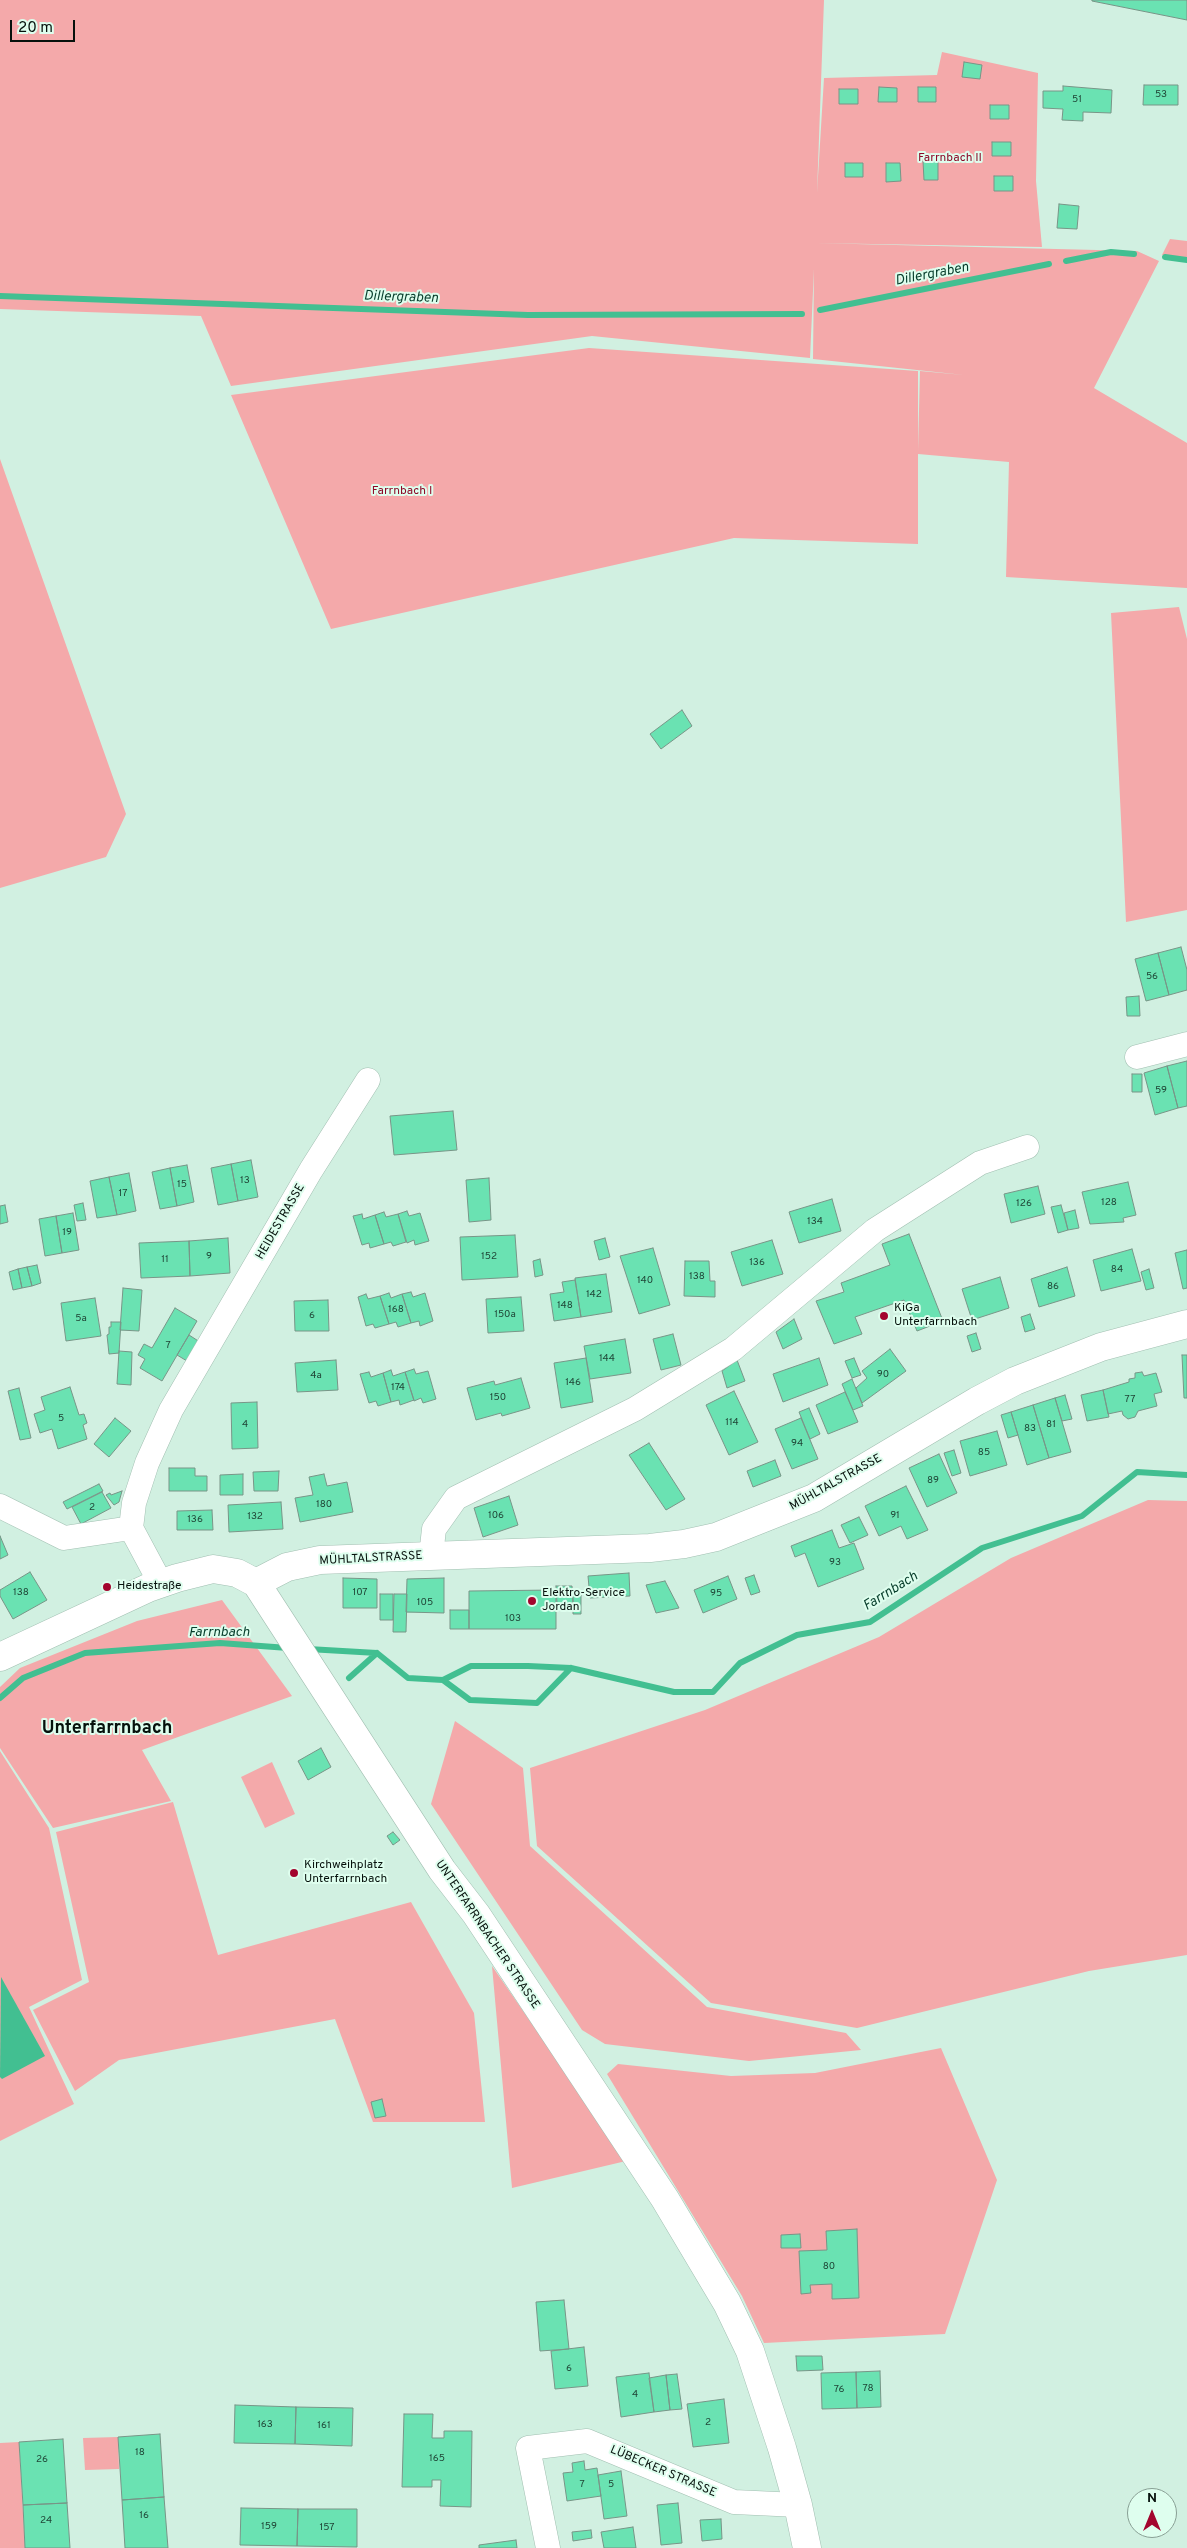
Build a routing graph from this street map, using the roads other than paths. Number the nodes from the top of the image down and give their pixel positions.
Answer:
1 (1187, 1044) edge
2 (1137, 1057) dead end
3 (368, 1080) dead end
4 (1027, 1147) dead end
5 (1187, 1324) edge
6 (0, 1506) edge
7 (131, 1528) junction
8 (431, 1556) junction
9 (161, 1584) junction
10 (256, 1584) junction
11 (0, 1657) edge
12 (798, 2506) junction
13 (548, 2548) edge
14 (807, 2548) edge

1 - 2 street
3 - 7 street, HEIDESTRASSE
4 - 8 street, MÜHLTALSTRASSE
5 - 8 street, MÜHLTALSTRASSE
6 - 7 street
7 - 9 street
8 - 10 street, MÜHLTALSTRASSE
9 - 10 street, UNTERFARRNBACHER STRASSE
9 - 11 street, UNTERFARRNBACHER STRASSE
10 - 12 street, UNTERFARRNBACHER STRASSE
12 - 13 street, LÜBECKER STRASSE
12 - 14 street, UNTERFARRNBACHER STRASSE

